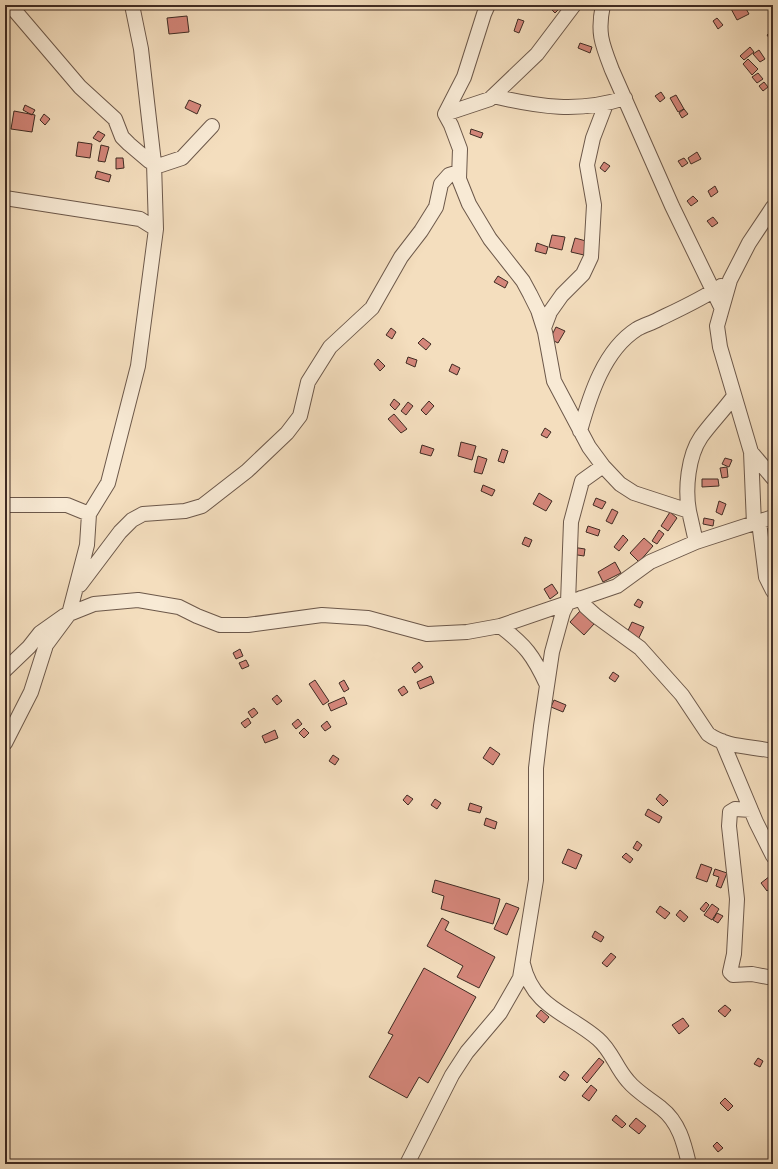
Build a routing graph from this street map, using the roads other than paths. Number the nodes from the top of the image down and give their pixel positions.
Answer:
1 (10, 5) edge
2 (132, 5) edge
3 (488, 5) edge
4 (574, 5) edge
5 (603, 5) edge
6 (493, 96) junction
7 (625, 98) junction
8 (606, 104) junction
9 (445, 114) junction
10 (212, 126) dead end
11 (154, 163) junction
12 (459, 172) junction
13 (5, 198) edge
14 (773, 207) edge
15 (156, 229) junction
16 (730, 280) junction
17 (714, 291) junction
18 (721, 307) junction
19 (544, 328) junction
20 (734, 396) junction
21 (580, 431) junction
22 (751, 452) junction
23 (603, 466) junction
24 (773, 478) edge
25 (5, 505) edge
26 (689, 511) junction
27 (89, 514) junction
28 (773, 517) edge
29 (756, 523) junction
30 (696, 542) junction
31 (773, 591) edge
32 (75, 595) junction
33 (575, 600) junction
34 (69, 614) junction
35 (500, 626) junction
36 (5, 670) edge
37 (547, 686) junction
38 (722, 741) junction
39 (5, 743) edge
40 (773, 751) edge
41 (751, 810) junction
42 (773, 856) edge
43 (523, 964) junction
44 (773, 978) edge
45 (407, 1164) edge
46 (689, 1164) edge

1 - 11 street
2 - 11 street
3 - 9 street
4 - 6 street
5 - 7 street
6 - 8 street
6 - 9 street
7 - 8 street
7 - 17 street
8 - 19 street
9 - 12 street
10 - 11 street
11 - 15 street
12 - 19 street
12 - 32 street
13 - 15 street
14 - 16 street
15 - 27 street
16 - 17 street
16 - 18 street
17 - 18 street
17 - 21 street
18 - 20 street
19 - 21 street
20 - 22 street
20 - 26 street
21 - 23 street
22 - 24 street
22 - 29 street
23 - 26 street
23 - 33 street
25 - 27 street
26 - 30 street
27 - 32 street
28 - 29 street
29 - 30 street
29 - 31 street
30 - 33 street
32 - 34 street
33 - 35 street
33 - 37 street
33 - 38 street
34 - 35 street
34 - 36 street
34 - 39 street
35 - 37 street
37 - 43 street
38 - 40 street
38 - 41 street
41 - 42 street
41 - 44 street
43 - 45 street
43 - 46 street

